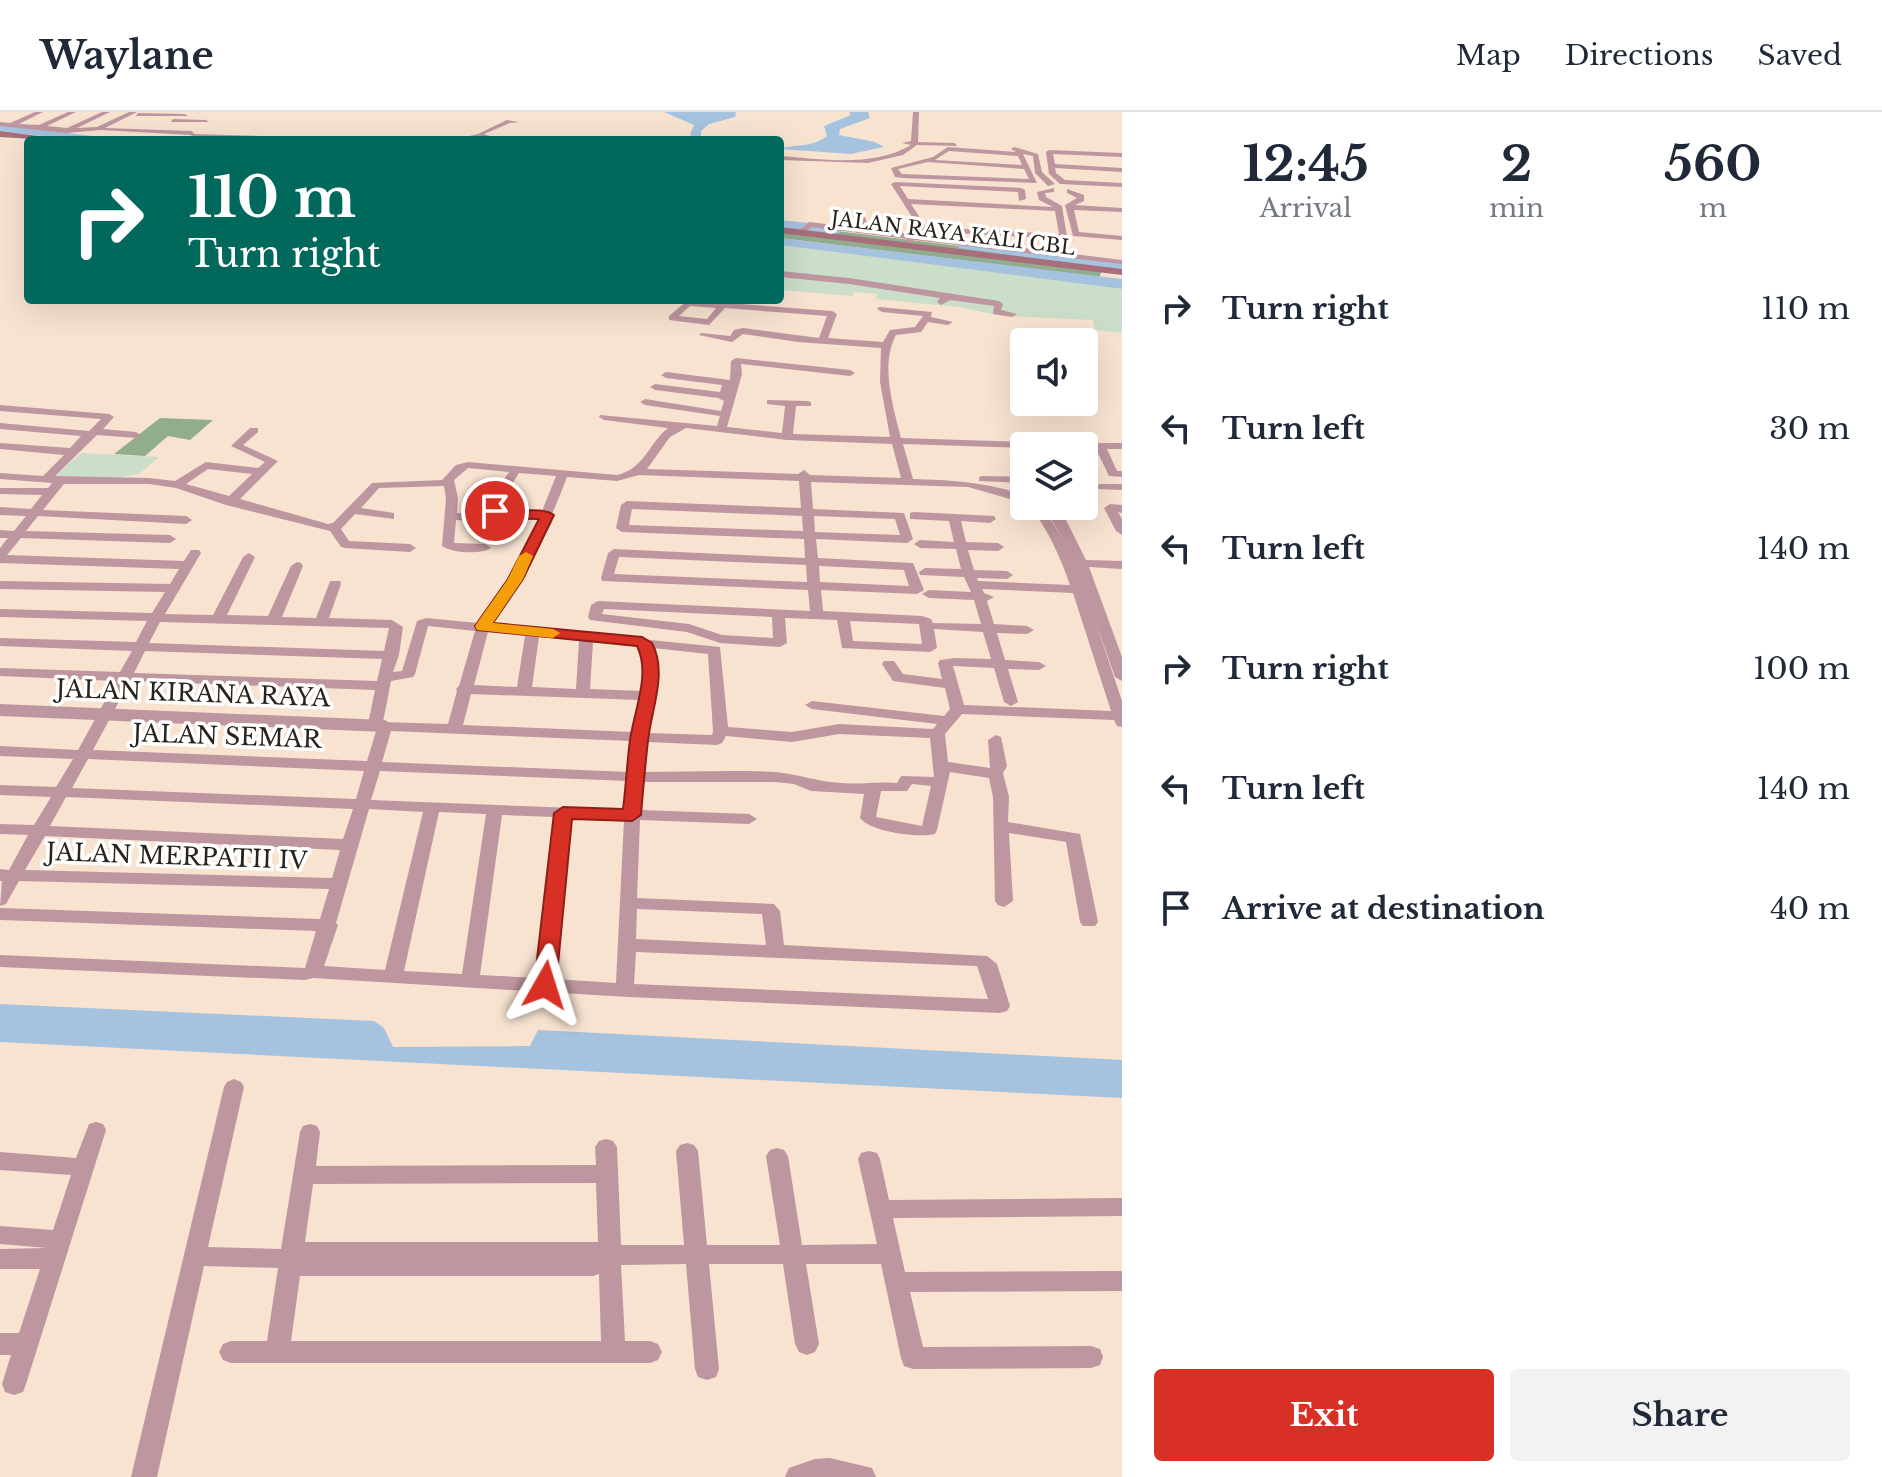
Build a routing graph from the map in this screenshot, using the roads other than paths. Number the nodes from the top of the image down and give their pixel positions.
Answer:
1 (40, 112) edge
2 (73, 112) edge
3 (107, 112) edge
4 (908, 112) edge
5 (916, 112) edge
6 (136, 114) edge
7 (128, 120) dead end
8 (0, 124) edge
9 (9, 125) junction
10 (119, 125) dead end
11 (202, 125) junction
12 (41, 129) junction
13 (69, 130) junction
14 (104, 130) dead end
15 (0, 134) edge
16 (26, 135) junction
17 (473, 135) junction
18 (30, 136) edge
19 (176, 136) edge
20 (189, 136) edge
21 (469, 136) edge
22 (480, 136) edge
23 (498, 136) edge
24 (909, 143) junction
25 (1122, 155) edge
26 (784, 157) edge
27 (925, 162) junction
28 (1122, 163) edge
29 (1026, 166) junction
30 (1038, 166) junction
31 (1052, 167) junction
32 (1122, 170) edge
33 (1122, 177) edge
34 (1122, 185) edge
35 (1053, 188) junction
36 (1097, 192) dead end
37 (1122, 193) edge
38 (1081, 199) junction
39 (1043, 200) junction
40 (905, 201) junction
41 (1122, 202) edge
42 (911, 210) junction
43 (1122, 210) edge
44 (1071, 216) junction
45 (861, 217) dead end
46 (1061, 218) junction
47 (1122, 219) edge
48 (1122, 228) edge
49 (805, 229) junction
50 (784, 230) edge
51 (866, 231) junction
52 (1122, 238) edge
53 (910, 240) junction
54 (1065, 251) junction
55 (1122, 251) edge
56 (1122, 262) edge
57 (1122, 272) edge
58 (784, 274) edge
59 (948, 297) junction
60 (685, 304) edge
61 (698, 304) edge
62 (722, 306) junction
63 (882, 309) dead end
64 (1012, 314) dead end
65 (927, 317) junction
66 (948, 322) dead end
67 (704, 335) dead end
68 (732, 339) junction
69 (823, 340) junction
70 (885, 345) junction
71 (736, 361) junction
72 (850, 373) dead end
73 (666, 375) dead end
74 (655, 387) dead end
75 (723, 396) junction
76 (645, 402) dead end
77 (771, 402) dead end
78 (791, 403) junction
79 (807, 404) dead end
80 (0, 408) edge
81 (718, 413) junction
82 (604, 417) dead end
83 (0, 426) edge
84 (678, 426) junction
85 (717, 429) junction
86 (254, 430) dead end
87 (92, 433) junction
88 (136, 435) dead end
89 (787, 437) junction
90 (899, 442) junction
91 (1010, 445) edge
92 (0, 446) edge
93 (1122, 446) edge
94 (1098, 450) edge
95 (1102, 451) junction
96 (73, 452) junction
97 (1122, 455) edge
98 (643, 467) junction
99 (517, 468) junction
100 (261, 472) junction
101 (563, 473) junction
102 (1122, 474) edge
103 (0, 476) edge
104 (804, 476) junction
105 (966, 478) junction
106 (907, 479) junction
107 (1010, 480) edge
108 (449, 481) junction
109 (177, 485) junction
110 (48, 486) junction
111 (1100, 487) dead end
112 (1122, 487) edge
113 (1010, 488) edge
114 (0, 491) edge
115 (1010, 494) edge
116 (230, 502) junction
117 (1122, 509) edge
118 (351, 510) junction
119 (0, 511) edge
120 (37, 512) junction
121 (808, 512) junction
122 (494, 515) junction
123 (547, 515) junction
124 (390, 516) dead end
125 (450, 516) junction
126 (914, 516) dead end
127 (109, 518) junction
128 (954, 518) junction
129 (990, 519) dead end
130 (186, 520) dead end
131 (1049, 520) edge
132 (1058, 520) edge
133 (334, 528) junction
134 (1122, 531) edge
135 (0, 534) edge
136 (20, 535) junction
137 (97, 537) junction
138 (810, 537) junction
139 (170, 539) dead end
140 (920, 544) dead end
141 (960, 545) junction
142 (998, 547) dead end
143 (410, 548) dead end
144 (485, 548) dead end
145 (249, 557) dead end
146 (0, 558) edge
147 (811, 561) junction
148 (1073, 563) junction
149 (1122, 565) edge
150 (297, 566) dead end
151 (925, 572) dead end
152 (1007, 575) dead end
153 (335, 584) dead end
154 (0, 585) edge
155 (974, 585) junction
156 (814, 587) junction
157 (175, 588) junction
158 (1076, 589) junction
159 (929, 594) dead end
160 (1017, 598) dead end
161 (691, 609) junction
162 (0, 613) edge
163 (778, 613) junction
164 (817, 615) junction
165 (843, 616) junction
166 (156, 617) junction
167 (218, 619) junction
168 (273, 621) junction
169 (321, 622) junction
170 (483, 626) junction
171 (938, 626) dead end
172 (689, 628) junction
173 (989, 628) junction
174 (1027, 630) dead end
175 (533, 631) junction
176 (586, 637) junction
177 (0, 642) edge
178 (644, 643) junction
179 (140, 647) junction
180 (392, 655) junction
181 (889, 664) dead end
182 (1000, 664) junction
183 (1039, 666) dead end
184 (0, 672) edge
185 (125, 677) junction
186 (1122, 677) edge
187 (385, 682) junction
188 (952, 685) junction
189 (463, 689) junction
190 (524, 691) junction
191 (583, 693) junction
192 (649, 696) junction
193 (1011, 702) junction
194 (1050, 704) dead end
195 (812, 705) dead end
196 (0, 710) edge
197 (959, 710) junction
198 (105, 715) junction
199 (1121, 718) edge
200 (380, 725) junction
201 (454, 729) junction
202 (721, 731) junction
203 (937, 734) junction
204 (639, 737) junction
205 (996, 740) dead end
206 (0, 751) edge
207 (80, 754) junction
208 (373, 766) junction
209 (995, 773) junction
210 (942, 774) junction
211 (637, 777) junction
212 (0, 790) edge
213 (873, 790) junction
214 (58, 792) junction
215 (363, 804) junction
216 (432, 807) junction
217 (495, 810) junction
218 (563, 813) junction
219 (632, 815) junction
220 (749, 819) dead end
221 (1000, 826) junction
222 (0, 829) edge
223 (38, 831) junction
224 (352, 845) junction
225 (6, 875) edge
226 (340, 884) junction
227 (0, 900) edge
228 (1004, 901) dead end
229 (627, 903) junction
230 (0, 914) edge
231 (1089, 922) dead end
232 (329, 925) junction
233 (627, 945) junction
234 (776, 951) junction
235 (0, 961) edge
236 (313, 972) junction
237 (393, 976) junction
238 (470, 981) junction
239 (545, 985) junction
240 (628, 990) junction
241 (234, 1087) dead end
242 (96, 1130) dead end
243 (310, 1132) dead end
244 (606, 1147) dead end
245 (687, 1151) dead end
246 (777, 1156) dead end
247 (869, 1159) dead end
248 (0, 1161) edge
249 (85, 1167) junction
250 (607, 1174) junction
251 (304, 1175) junction
252 (1122, 1207) edge
253 (880, 1209) junction
254 (0, 1235) edge
255 (58, 1250) junction
256 (792, 1254) junction
257 (890, 1254) junction
258 (611, 1255) junction
259 (697, 1255) junction
260 (195, 1256) junction
261 (0, 1259) edge
262 (291, 1259) junction
263 (1122, 1281) edge
264 (896, 1282) junction
265 (0, 1344) edge
266 (27, 1344) junction
267 (807, 1344) dead end
268 (231, 1352) dead end
269 (277, 1352) junction
270 (613, 1352) junction
271 (650, 1352) dead end
272 (1091, 1357) dead end
273 (707, 1369) dead end
274 (14, 1384) dead end
275 (144, 1477) edge
276 (798, 1477) edge
277 (863, 1477) edge

1 - 9 street
2 - 12 street
3 - 13 street
4 - 24 street
5 - 24 street
6 - 11 street
6 - 13 street
7 - 11 street
8 - 9 street
9 - 12 street
10 - 11 street
11 - 20 street
12 - 13 street
12 - 16 street
14 - 19 street
15 - 16 main road
16 - 18 main road
17 - 21 street
17 - 22 street
17 - 23 street
24 - 26 street
24 - 30 street
25 - 31 street
27 - 29 street
27 - 29 street
27 - 29 street
28 - 31 street
29 - 30 street
30 - 31 street
30 - 35 street
31 - 32 street
31 - 33 street
31 - 34 street
35 - 38 street
35 - 39 street
36 - 37 street
38 - 41 street
38 - 44 street
39 - 40 street
39 - 46 street
40 - 42 street
40 - 46 street
42 - 46 street
42 - 46 street
43 - 44 street
44 - 47 street
44 - 48 street
44 - 52 street
45 - 51 street
49 - 50 main road, JALAN RAYA KALI CBL
49 - 51 street
49 - 53 main road, JALAN RAYA KALI CBL
51 - 53 street
53 - 54 street
53 - 57 main road, JALAN RAYA KALI CBL
54 - 55 street
54 - 56 street
58 - 59 street
59 - 64 street
59 - 65 street
60 - 62 street
61 - 62 street
62 - 69 street
63 - 65 street
65 - 66 street
65 - 70 street
67 - 68 street
68 - 69 street
68 - 71 street
69 - 70 street
70 - 90 street
71 - 72 street
71 - 85 street
73 - 75 street
74 - 75 street
75 - 81 street
76 - 81 street
77 - 78 street
78 - 79 street
78 - 89 street
80 - 87 street
81 - 85 street
82 - 84 street
83 - 87 street
84 - 85 street
84 - 98 street
85 - 89 street
86 - 100 street
87 - 88 street
87 - 96 street
89 - 90 street
90 - 91 street
90 - 106 street
92 - 96 street
93 - 95 street
94 - 95 street
95 - 97 street
95 - 102 street
96 - 110 street
98 - 101 street
98 - 104 street
99 - 101 street
99 - 108 street
99 - 122 street
100 - 109 street
100 - 116 street
101 - 123 street
103 - 110 street
104 - 106 street
104 - 121 street
105 - 106 street
105 - 107 street
105 - 113 street
106 - 115 street
108 - 118 street
108 - 125 street
109 - 110 street
109 - 116 street
110 - 114 street
110 - 120 street
111 - 112 street
116 - 133 street
117 - 134 street
118 - 124 street
118 - 133 street
119 - 120 street
120 - 127 street
120 - 136 street
121 - 138 street
121 - 138 street
121 - 138 street
122 - 123 street
122 - 125 street
123 - 170 street
125 - 144 street
126 - 128 street
127 - 130 street
127 - 137 street
128 - 129 street
128 - 141 street
131 - 148 street
132 - 148 street
133 - 143 street
135 - 136 street
136 - 137 street
136 - 146 street
137 - 139 street
138 - 147 street
140 - 141 street
141 - 142 street
141 - 155 street
145 - 167 street
146 - 157 street
147 - 156 street
147 - 156 street
147 - 156 street
148 - 149 street
148 - 158 street
148 - 186 street
150 - 168 street
151 - 155 street
152 - 155 street
153 - 169 street
154 - 157 street
155 - 158 street
155 - 159 street
155 - 160 street
155 - 173 street
156 - 164 street
157 - 166 street
158 - 199 street
161 - 163 street
161 - 172 street
161 - 172 street
162 - 166 street
163 - 164 street
163 - 172 street
164 - 165 street
165 - 165 street
166 - 167 street
166 - 179 street
167 - 168 street
168 - 169 street
169 - 180 street
170 - 175 street
170 - 187 street
170 - 189 street
171 - 173 street
173 - 174 street
173 - 182 street
175 - 176 street
175 - 190 street
176 - 178 street
176 - 191 street
177 - 179 street
178 - 192 street
178 - 202 street
179 - 180 street
179 - 185 street
180 - 187 street
181 - 188 street
182 - 183 street
182 - 188 street
182 - 193 street
184 - 185 street
185 - 187 street
185 - 198 street
187 - 200 street
188 - 197 street
189 - 190 street
189 - 201 street
190 - 191 street
191 - 192 street
192 - 204 street
193 - 194 street
193 - 197 street
195 - 197 street
196 - 198 street, JALAN KIRANA RAYA
197 - 199 street
197 - 203 street
198 - 200 street, JALAN KIRANA RAYA
198 - 207 street
200 - 201 street
200 - 208 street
201 - 204 street
202 - 203 street
202 - 204 street
203 - 210 street
204 - 211 street
205 - 209 street
206 - 207 street, JALAN SEMAR
207 - 208 street, JALAN SEMAR
207 - 214 street
208 - 211 street, JALAN SEMAR
208 - 215 street
209 - 210 street
209 - 221 street
210 - 213 street
210 - 213 street
211 - 213 street, JALAN SEMAR
211 - 219 street
212 - 214 street
214 - 215 street
214 - 223 street
215 - 216 street
215 - 224 street
216 - 217 street
216 - 237 street
217 - 218 street
217 - 238 street
218 - 219 street
218 - 239 street
219 - 220 street
219 - 229 street
221 - 228 street
221 - 231 street
222 - 223 street
223 - 224 street
223 - 225 street
224 - 226 street
225 - 226 street, JALAN MERPATII IV
225 - 227 street
226 - 232 street
229 - 233 street
229 - 234 street
230 - 232 street
232 - 236 street
233 - 234 street
233 - 240 street
234 - 240 street
235 - 236 street
236 - 237 street
237 - 238 street
238 - 239 street
239 - 240 street
241 - 260 street
242 - 249 street
243 - 251 street
244 - 250 street
245 - 259 street
246 - 256 street
247 - 253 street
248 - 249 street
249 - 255 street
250 - 251 street
250 - 258 street
251 - 262 street
252 - 253 street
253 - 257 street
254 - 255 street
255 - 261 street
255 - 266 street
256 - 257 street
256 - 259 street
256 - 267 street
257 - 264 street
258 - 259 street
258 - 262 street
258 - 270 street
259 - 273 street
260 - 262 street
260 - 275 street
262 - 269 street
263 - 264 street
264 - 272 street
265 - 266 street
266 - 274 street
268 - 269 street
269 - 270 street
270 - 271 street
276 - 277 street

